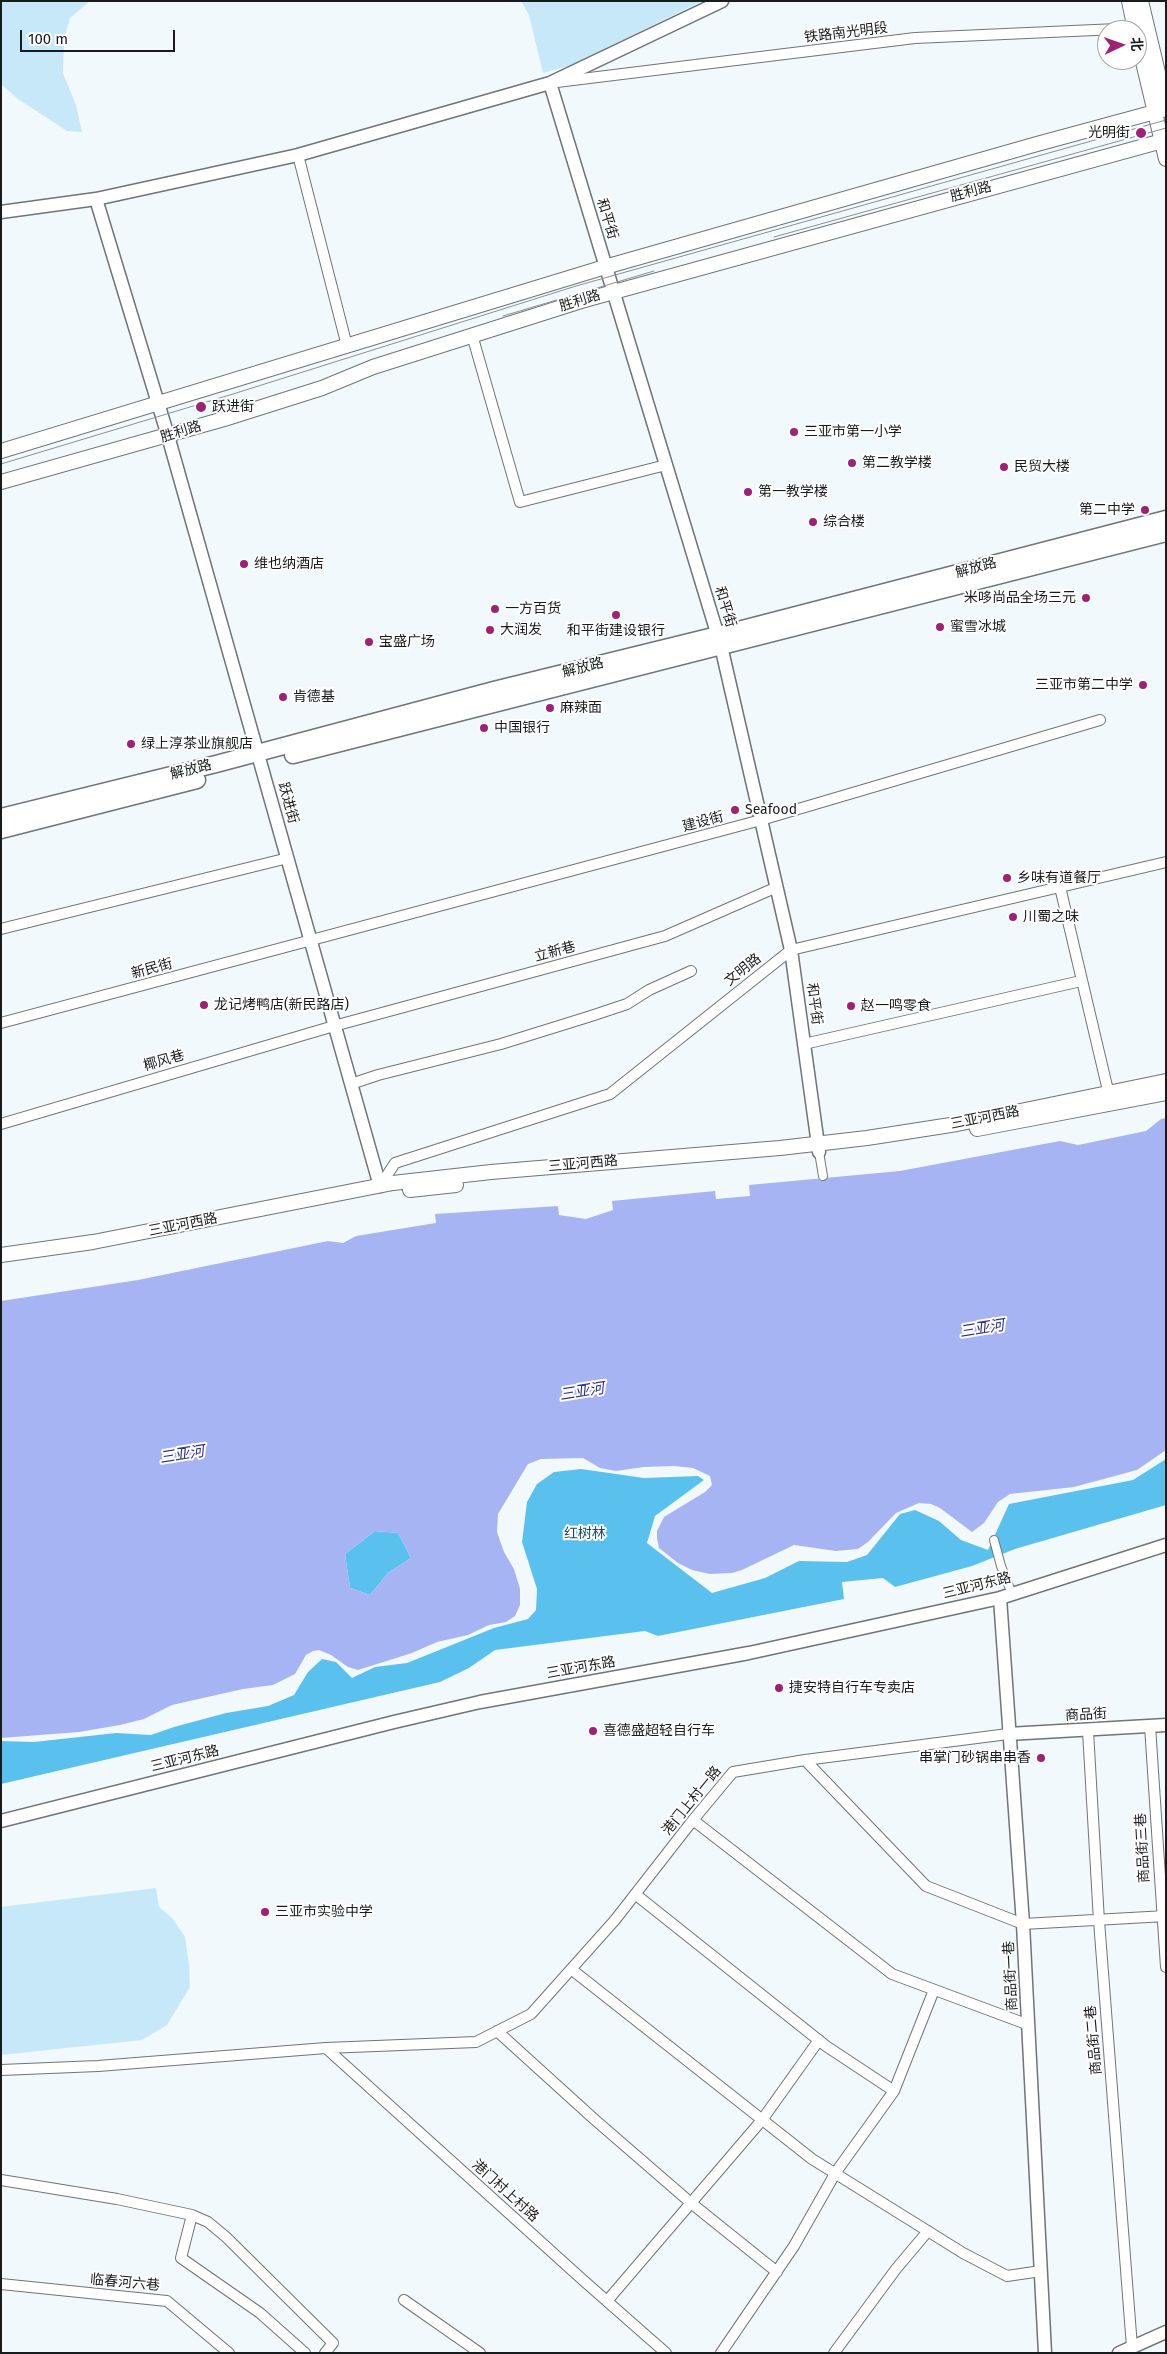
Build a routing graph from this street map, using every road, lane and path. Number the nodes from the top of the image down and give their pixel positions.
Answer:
1 (722, 1) edge
2 (1129, 1) edge
3 (1141, 1) edge
4 (1135, 20) edge
5 (1139, 20) edge
6 (1097, 32) edge
7 (1147, 60) edge
8 (550, 83) junction
9 (1162, 109) edge
10 (1164, 140) edge
11 (298, 156) junction
12 (1166, 159) edge
13 (96, 199) junction
14 (1, 212) edge
15 (606, 267) junction
16 (613, 292) junction
17 (472, 335) junction
18 (347, 346) junction
19 (158, 404) junction
20 (168, 436) junction
21 (1, 451) edge
22 (666, 465) junction
23 (1, 482) edge
24 (1166, 519) edge
25 (1166, 533) edge
26 (720, 640) junction
27 (1100, 720) dead end
28 (260, 758) junction
29 (1, 817) edge
30 (761, 820) junction
31 (1, 830) edge
32 (288, 858) junction
33 (1166, 862) edge
34 (1060, 886) junction
35 (776, 887) junction
36 (1, 929) edge
37 (310, 941) junction
38 (791, 950) junction
39 (691, 971) dead end
40 (1081, 981) junction
41 (1, 1023) edge
42 (334, 1026) junction
43 (804, 1044) junction
44 (1166, 1081) edge
45 (351, 1084) junction
46 (1166, 1093) edge
47 (1110, 1099) junction
48 (1, 1124) edge
49 (818, 1148) junction
50 (823, 1176) dead end
51 (380, 1186) junction
52 (1, 1255) edge
53 (1, 1265) edge
54 (994, 1540) dead end
55 (1166, 1545) edge
56 (1006, 1596) junction
57 (1150, 1726) junction
58 (1166, 1726) edge
59 (1088, 1730) junction
60 (1008, 1734) junction
61 (805, 1760) junction
62 (693, 1820) junction
63 (1, 1821) edge
64 (636, 1894) junction
65 (1163, 1916) edge
66 (1099, 1921) junction
67 (1023, 1924) junction
68 (1166, 1967) edge
69 (571, 1969) junction
70 (934, 1990) junction
71 (1029, 2025) junction
72 (497, 2031) junction
73 (818, 2040) junction
74 (326, 2048) junction
75 (1, 2070) edge
76 (894, 2091) junction
77 (762, 2120) junction
78 (836, 2172) junction
79 (1, 2180) edge
80 (692, 2204) junction
81 (192, 2215) junction
82 (928, 2231) junction
83 (1041, 2271) junction
84 (777, 2272) junction
85 (1, 2284) edge
86 (404, 2300) dead end
87 (607, 2301) junction
88 (1166, 2332) edge
89 (1132, 2347) junction
90 (229, 2353) edge
91 (305, 2353) edge
92 (325, 2353) edge
93 (480, 2353) edge
94 (666, 2353) edge
95 (721, 2353) edge
96 (834, 2353) edge
97 (1046, 2353) edge
98 (1119, 2353) edge

1 - 8 street
2 - 4 main road
3 - 5 main road
6 - 8 street, 铁路南光明段
7 - 9 main road
8 - 11 street
8 - 15 street, 和平街
9 - 10 main road
9 - 15 main road, 胜利路
10 - 12 main road
10 - 16 main road, 胜利路
11 - 13 street
11 - 18 street
13 - 14 street
13 - 19 street, 跃进街
15 - 16 street, 和平街
15 - 18 main road, 胜利路
16 - 17 main road, 胜利路
16 - 22 street, 和平街
17 - 20 main road, 胜利路
17 - 22 street
18 - 19 main road, 胜利路
19 - 20 street, 跃进街
19 - 21 main road, 胜利路
20 - 23 main road, 胜利路
20 - 28 street, 跃进街
22 - 26 street, 和平街
24 - 26 main road, 解放路
25 - 26 main road, 解放路
26 - 28 main road, 解放路
26 - 30 street, 和平街
27 - 30 street, 建设街
28 - 29 main road, 解放路
28 - 31 main road, 解放路
28 - 32 street, 跃进街
30 - 35 street, 和平街
30 - 37 street, 建设街
32 - 36 street
32 - 37 street, 跃进街
33 - 34 street, 文明路
34 - 38 street, 文明路
34 - 40 street
35 - 38 street, 和平街
35 - 42 street, 立新巷
37 - 41 street, 新民街
37 - 42 street, 跃进街
38 - 43 street, 和平街
38 - 51 street, 文明路
39 - 45 street
40 - 43 street
40 - 47 street
42 - 45 street, 跃进街
42 - 48 street, 椰风巷
43 - 49 street, 和平街
44 - 47 main road, 三亚河西路
45 - 51 street, 跃进街
46 - 47 main road, 三亚河西路
47 - 49 main road, 三亚河西路
49 - 50 street
49 - 51 main road, 三亚河西路
49 - 53 main road, 三亚河西路
51 - 52 main road, 三亚河西路
54 - 56 street
55 - 56 street, 三亚河东路
56 - 60 street, 商品街一巷
56 - 63 street, 三亚河东路
57 - 58 street, 商品街
57 - 59 street, 商品街
57 - 65 street, 商品街三巷
59 - 60 street, 商品街
59 - 66 street, 商品街二巷
60 - 61 street, 港门上村一路
60 - 67 street, 商品街一巷
61 - 62 street, 港门上村一路
61 - 67 street
62 - 64 street, 港门上村一路
62 - 70 street
64 - 69 street, 港门上村一路
64 - 73 street
65 - 66 street
65 - 68 street, 商品街三巷
66 - 67 street
66 - 89 street, 商品街二巷
67 - 71 street, 商品街一巷
69 - 72 street, 港门上村一路
69 - 77 street
70 - 71 street
70 - 76 street
71 - 83 street, 商品街一巷
72 - 74 street
72 - 80 street
73 - 76 street
73 - 77 street
74 - 75 street
74 - 87 street, 港门村上村路
76 - 78 street
77 - 78 street
77 - 80 street
78 - 82 street
78 - 84 street
79 - 81 street
80 - 84 street
80 - 87 street
81 - 91 street
81 - 92 street
82 - 83 street
82 - 96 street
83 - 97 street, 商品街一巷
84 - 95 street
85 - 90 street, 临春河六巷
86 - 93 street
87 - 94 street, 港门村上村路
88 - 89 street
89 - 98 street

